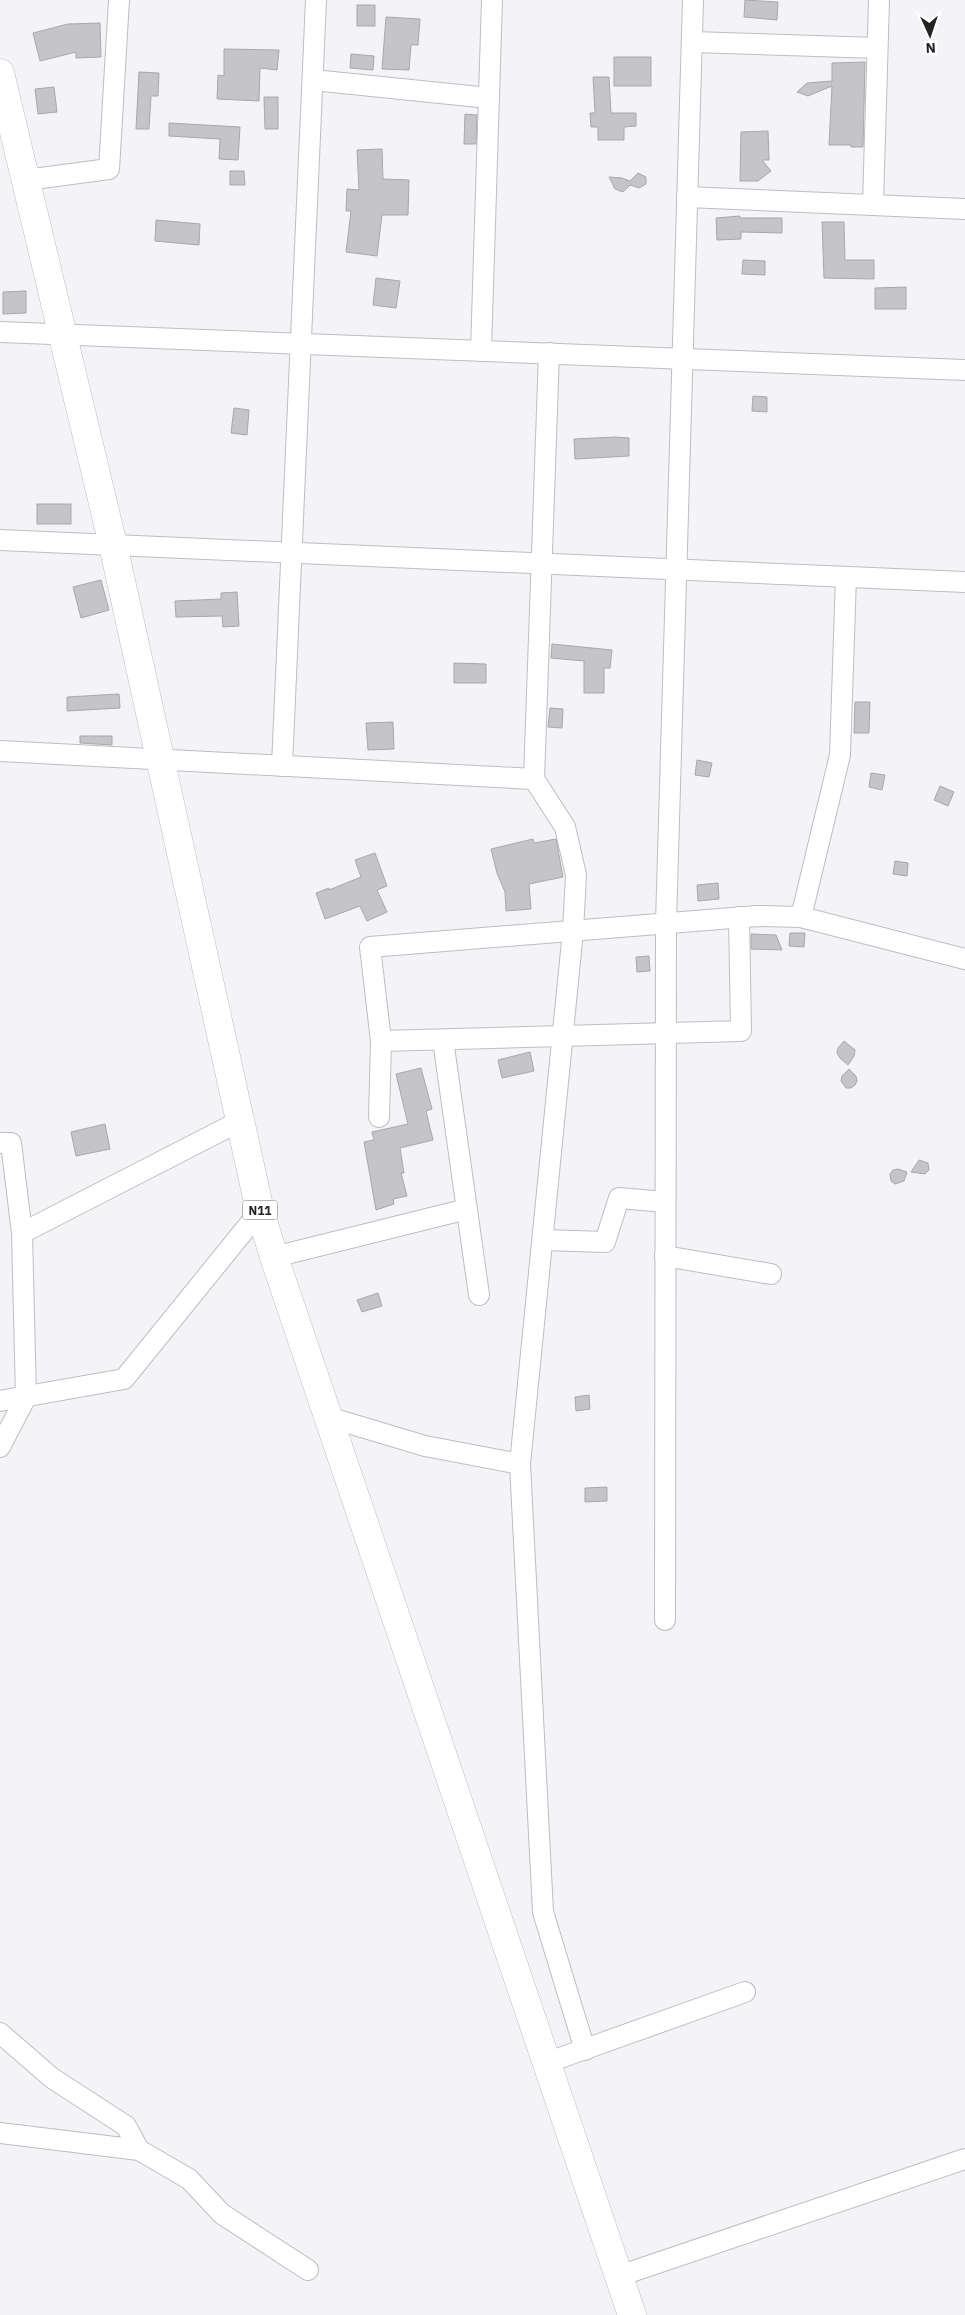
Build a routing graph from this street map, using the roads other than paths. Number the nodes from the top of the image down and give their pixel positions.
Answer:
1 (119, 0) edge
2 (316, 0) edge
3 (492, 0) edge
4 (693, 0) edge
5 (878, 0) edge
6 (692, 42) junction
7 (877, 48) junction
8 (0, 73) edge
9 (313, 80) junction
10 (489, 98) junction
11 (26, 180) junction
12 (687, 197) junction
13 (873, 205) junction
14 (965, 209) edge
15 (0, 332) edge
16 (62, 335) junction
17 (301, 344) junction
18 (481, 351) junction
19 (548, 353) junction
20 (682, 359) junction
21 (965, 370) edge
22 (0, 540) edge
23 (113, 545) junction
24 (291, 553) junction
25 (542, 563) junction
26 (676, 569) junction
27 (846, 576) junction
28 (965, 582) edge
29 (0, 751) edge
30 (160, 759) junction
31 (282, 766) junction
32 (534, 779) junction
33 (739, 917) junction
34 (801, 917) junction
35 (666, 923) junction
36 (573, 930) junction
37 (965, 959) edge
38 (666, 1034) junction
39 (562, 1036) junction
40 (443, 1040) junction
41 (380, 1041) junction
42 (378, 1118) dead end
43 (240, 1121) junction
44 (0, 1143) edge
45 (666, 1202) junction
46 (467, 1210) junction
47 (260, 1211) junction
48 (22, 1233) junction
49 (543, 1240) junction
50 (666, 1256) junction
51 (274, 1257) junction
52 (771, 1274) dead end
53 (479, 1295) dead end
54 (26, 1397) junction
55 (0, 1401) edge
56 (328, 1417) junction
57 (0, 1447) edge
58 (520, 1464) junction
59 (665, 1620) dead end
60 (745, 1992) dead end
61 (0, 2033) edge
62 (585, 2050) junction
63 (546, 2064) junction
64 (0, 2132) edge
65 (139, 2150) junction
66 (965, 2159) edge
67 (308, 2270) dead end
68 (619, 2276) junction
69 (632, 2315) edge

1 - 11 street
2 - 9 street
3 - 10 street
4 - 6 street
5 - 7 street
6 - 7 street
6 - 12 street
7 - 13 street
8 - 11 main road, N11
9 - 10 street
9 - 17 street
10 - 18 street
11 - 16 main road, N11
12 - 13 street
12 - 20 street
13 - 14 street
15 - 16 street
16 - 17 street
16 - 23 main road, N11
17 - 18 street
17 - 24 street
18 - 19 street
19 - 20 street
19 - 25 street
20 - 21 street
20 - 26 street
22 - 23 street
23 - 24 street
23 - 30 main road, N11
24 - 25 street
24 - 31 street
25 - 26 street
25 - 32 street
26 - 27 street
26 - 35 street
27 - 28 street
27 - 34 street
29 - 30 street
30 - 31 street
30 - 43 main road, N11
31 - 32 street
32 - 36 street
33 - 34 street
33 - 35 street
33 - 38 street
34 - 37 street
35 - 36 street
35 - 38 street
36 - 39 street
36 - 41 street
38 - 39 street
38 - 45 street
39 - 40 street
39 - 49 street
40 - 41 street
40 - 46 street
41 - 42 street
43 - 47 main road, N11
43 - 48 street
44 - 48 street
45 - 49 street
45 - 50 street
46 - 51 street
46 - 53 street
47 - 51 main road, N11
47 - 54 street
48 - 54 street
49 - 58 street
50 - 52 street
50 - 59 street
51 - 56 main road, N11
54 - 55 street
54 - 57 street
56 - 58 street
56 - 63 main road, N11
58 - 62 street
60 - 62 street
61 - 65 street
62 - 63 street
63 - 68 main road, N11
64 - 65 street
65 - 67 street
66 - 68 street
68 - 69 main road, N11

